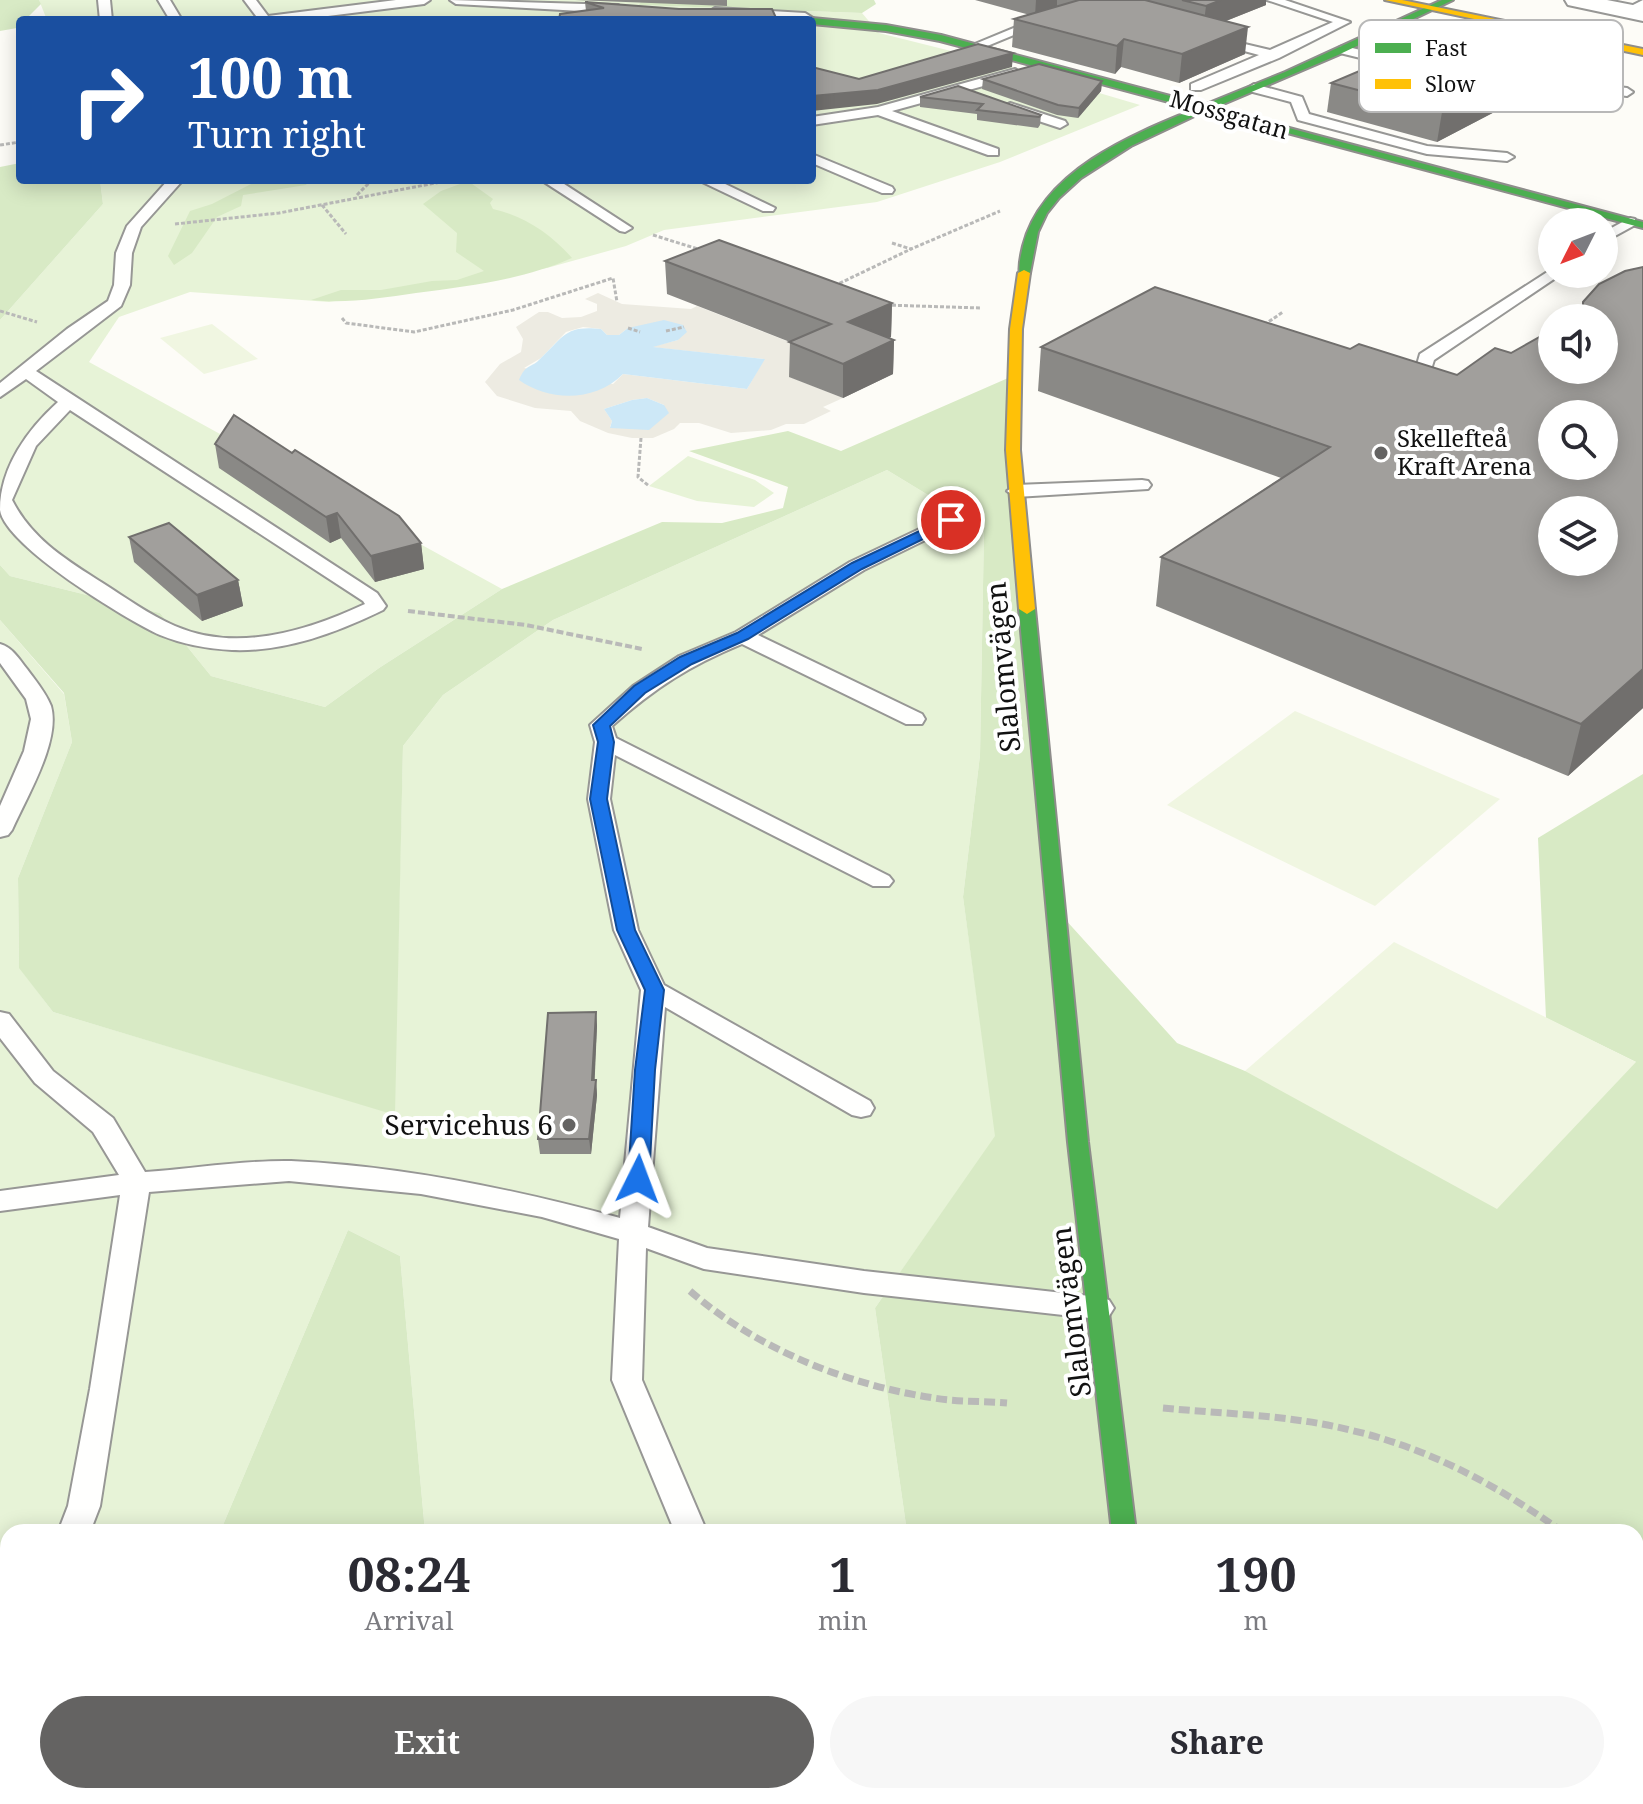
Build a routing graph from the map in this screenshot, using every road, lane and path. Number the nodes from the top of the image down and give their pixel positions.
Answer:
1 (250, 0) edge
2 (424, 0) edge
3 (456, 0) edge
4 (1273, 0) edge
5 (1389, 0) edge
6 (1449, 0) edge
7 (1460, 0) edge
8 (1576, 0) edge
9 (1089, 4) edge
10 (626, 7) edge
11 (1640, 8) edge
12 (1431, 9) junction
13 (345, 10) edge
14 (690, 14) edge
15 (263, 16) edge
16 (298, 16) edge
17 (722, 16) edge
18 (1408, 20) edge
19 (1485, 20) edge
20 (1562, 20) edge
21 (816, 21) edge
22 (1623, 32) edge
23 (1198, 35) edge
24 (1643, 36) edge
25 (1359, 43) edge
26 (976, 46) junction
27 (1623, 48) edge
28 (1344, 50) junction
29 (1643, 52) edge
30 (1271, 54) junction
31 (1359, 54) edge
32 (1048, 64) junction
33 (1311, 64) junction
34 (1196, 87) dead end
35 (1254, 88) junction
36 (959, 89) junction
37 (1623, 92) edge
38 (1627, 92) dead end
39 (988, 99) edge
40 (1002, 104) edge
41 (1207, 107) junction
42 (879, 111) junction
43 (816, 120) edge
44 (1060, 124) dead end
45 (993, 152) dead end
46 (1507, 157) dead end
47 (816, 160) edge
48 (172, 184) edge
49 (368, 184) edge
50 (429, 184) edge
51 (554, 184) edge
52 (714, 184) edge
53 (887, 190) dead end
54 (352, 198) junction
55 (322, 205) junction
56 (768, 208) dead end
57 (1636, 224) edge
58 (134, 226) junction
59 (625, 228) dead end
60 (346, 234) dead end
61 (669, 240) dead end
62 (911, 249) dead end
63 (712, 253) edge
64 (1538, 283) edge
65 (846, 291) edge
66 (617, 302) dead end
67 (886, 305) edge
68 (1019, 310) junction
69 (1283, 312) dead end
70 (342, 318) dead end
71 (684, 327) dead end
72 (1262, 327) edge
73 (628, 328) dead end
74 (666, 331) dead end
75 (640, 332) dead end
76 (25, 371) junction
77 (1422, 375) edge
78 (0, 392) edge
79 (69, 402) junction
80 (641, 438) dead end
81 (1142, 485) dead end
82 (649, 486) dead end
83 (1016, 491) junction
84 (951, 520) dead end
85 (376, 606) junction
86 (743, 636) junction
87 (0, 650) edge
88 (686, 660) junction
89 (914, 719) dead end
90 (606, 742) junction
91 (0, 830) edge
92 (881, 881) dead end
93 (654, 990) junction
94 (0, 1020) edge
95 (861, 1108) dead end
96 (136, 1183) junction
97 (0, 1201) edge
98 (635, 1233) junction
99 (1099, 1308) junction
100 (753, 1337) dead end
101 (1007, 1403) dead end
102 (1155, 1408) dead end
103 (77, 1524) edge
104 (688, 1524) edge
105 (1123, 1524) edge
106 (1550, 1524) edge

1 - 15 lane
2 - 13 lane
3 - 10 lane
4 - 30 lane
5 - 12 main road
6 - 12 main road, Slalomvägen
7 - 20 main road
8 - 11 street
9 - 26 lane
12 - 18 main road, Slalomvägen
12 - 19 main road
13 - 16 lane
14 - 17 street
21 - 26 main road, Mossgatan
22 - 24 main road
23 - 30 lane
25 - 28 main road, Slalomvägen
26 - 32 main road, Mossgatan
27 - 29 main road
28 - 31 lane
28 - 33 main road, Slalomvägen
30 - 33 lane
30 - 34 lane
32 - 36 lane
32 - 41 main road, Mossgatan
33 - 35 main road, Slalomvägen
35 - 41 main road, Slalomvägen
35 - 46 lane
36 - 39 lane
36 - 42 lane
37 - 38 lane
40 - 44 lane
41 - 57 main road, Mossgatan
41 - 68 main road, Slalomvägen
42 - 43 lane
42 - 45 lane
47 - 53 lane
48 - 58 lane
49 - 54 path
50 - 54 path
51 - 59 lane
52 - 56 lane
54 - 55 path
55 - 58 path
55 - 60 path
58 - 76 lane
61 - 63 path
62 - 65 path
64 - 77 lane
66 - 70 path
67 - 68 path
68 - 83 main road, Slalomvägen
69 - 72 path
71 - 74 path
73 - 75 path
76 - 78 lane
76 - 79 lane
79 - 85 lane
79 - 85 lane
80 - 82 path
81 - 83 lane
83 - 99 main road, Slalomvägen
84 - 86 lane
85 - 88 path
86 - 88 lane
86 - 89 lane
87 - 91 lane
88 - 90 lane
90 - 92 lane
90 - 93 lane
93 - 95 lane
93 - 98 lane
94 - 96 lane
96 - 97 lane
96 - 98 lane
96 - 103 lane
98 - 99 lane
98 - 104 lane
99 - 105 main road, Slalomvägen
100 - 101 path
102 - 106 path

